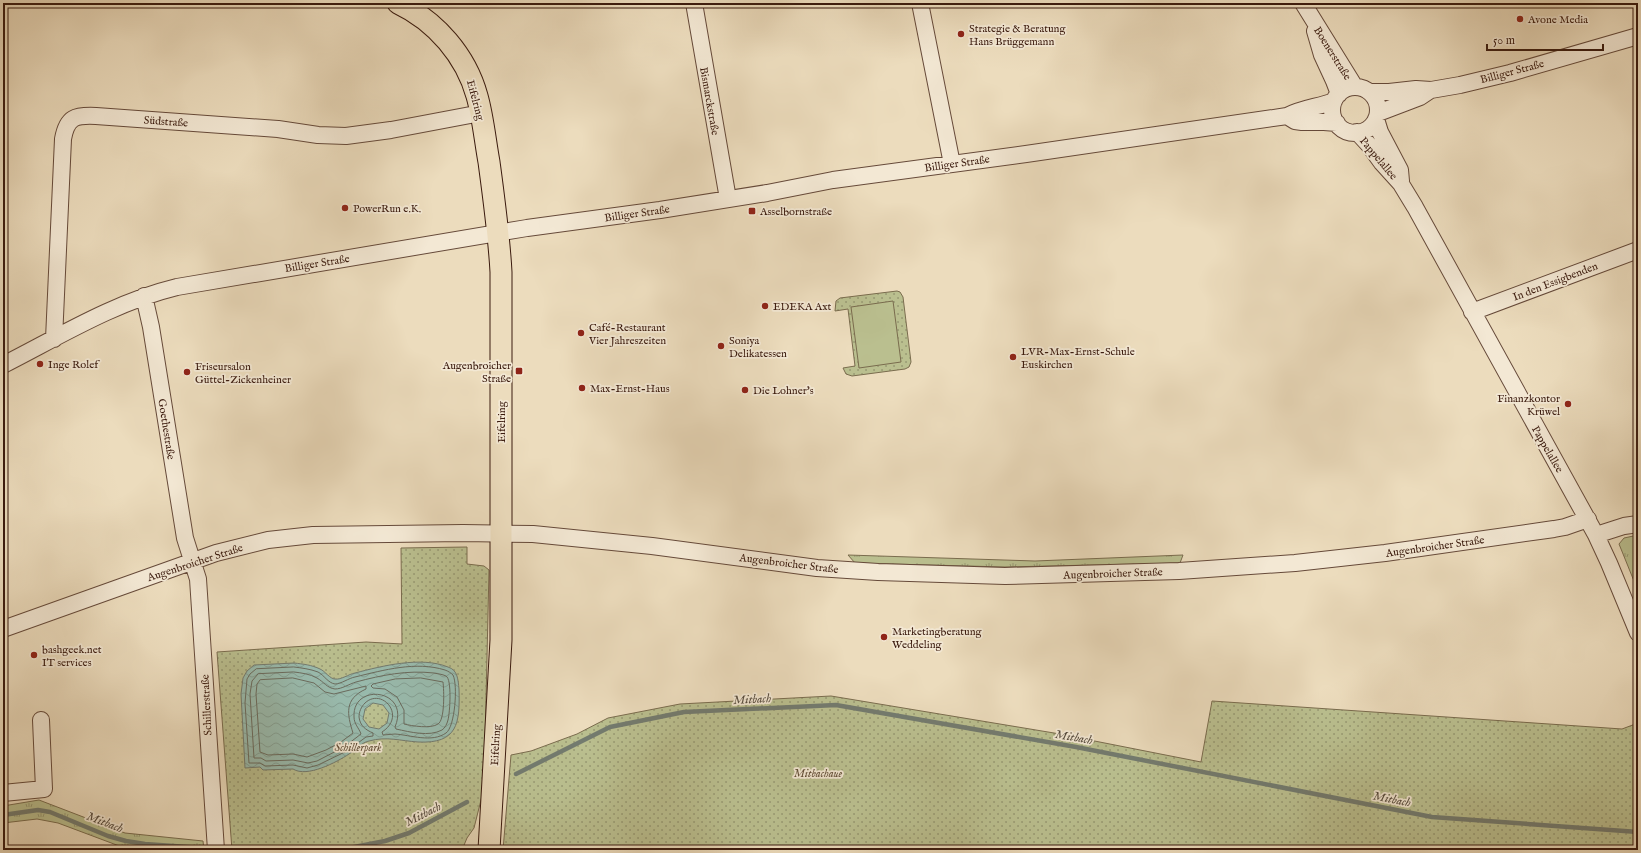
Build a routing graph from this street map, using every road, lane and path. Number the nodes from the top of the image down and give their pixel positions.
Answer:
1 (398, 3) edge
2 (694, 3) edge
3 (920, 3) edge
4 (1302, 3) edge
5 (1312, 20) junction
6 (1638, 36) edge
7 (1362, 89) junction
8 (1431, 90) junction
9 (1336, 97) junction
10 (481, 113) junction
11 (1287, 116) junction
12 (1377, 116) junction
13 (1337, 123) junction
14 (1357, 132) junction
15 (952, 164) junction
16 (1401, 184) junction
17 (728, 199) junction
18 (499, 232) junction
19 (1638, 250) edge
20 (144, 296) junction
21 (1472, 312) junction
22 (54, 339) junction
23 (3, 365) edge
24 (1588, 519) junction
25 (1638, 524) edge
26 (502, 535) junction
27 (1596, 535) junction
28 (193, 561) junction
29 (3, 629) edge
30 (1638, 633) edge
31 (41, 720) dead end
32 (3, 793) edge
33 (216, 850) edge
34 (489, 850) edge

1 - 10 main road, Eifelring
2 - 17 street, Bismarckstraße
3 - 15 street
4 - 5 street, Boenerstraße
5 - 7 street, Boenerstraße
5 - 9 street, Boenerstraße
6 - 8 street, Billiger Straße
7 - 8 street, Billiger Straße
7 - 9 street
7 - 12 street
8 - 12 street, Billiger Straße
9 - 11 street, Billiger Straße
9 - 13 street
10 - 18 main road, Eifelring
10 - 22 street, Südstraße
11 - 13 street, Billiger Straße
11 - 15 street, Billiger Straße
12 - 14 street
12 - 16 street, Pappelallee
13 - 14 street
14 - 16 street, Pappelallee
15 - 17 street, Billiger Straße
16 - 21 street, Pappelallee
17 - 18 street, Billiger Straße
18 - 20 street, Billiger Straße
18 - 26 main road, Eifelring
19 - 21 street, In den Essigbenden
20 - 22 street, Billiger Straße
20 - 28 street, Goethestraße
21 - 24 street, Pappelallee
22 - 23 street, Billiger Straße
24 - 26 street, Augenbroicher Straße
24 - 27 street, Pappelallee
25 - 27 street
26 - 28 street, Augenbroicher Straße
26 - 34 main road, Eifelring
27 - 30 street, Pappelallee
28 - 29 street, Augenbroicher Straße
28 - 33 street, Schillerstraße
31 - 32 street

